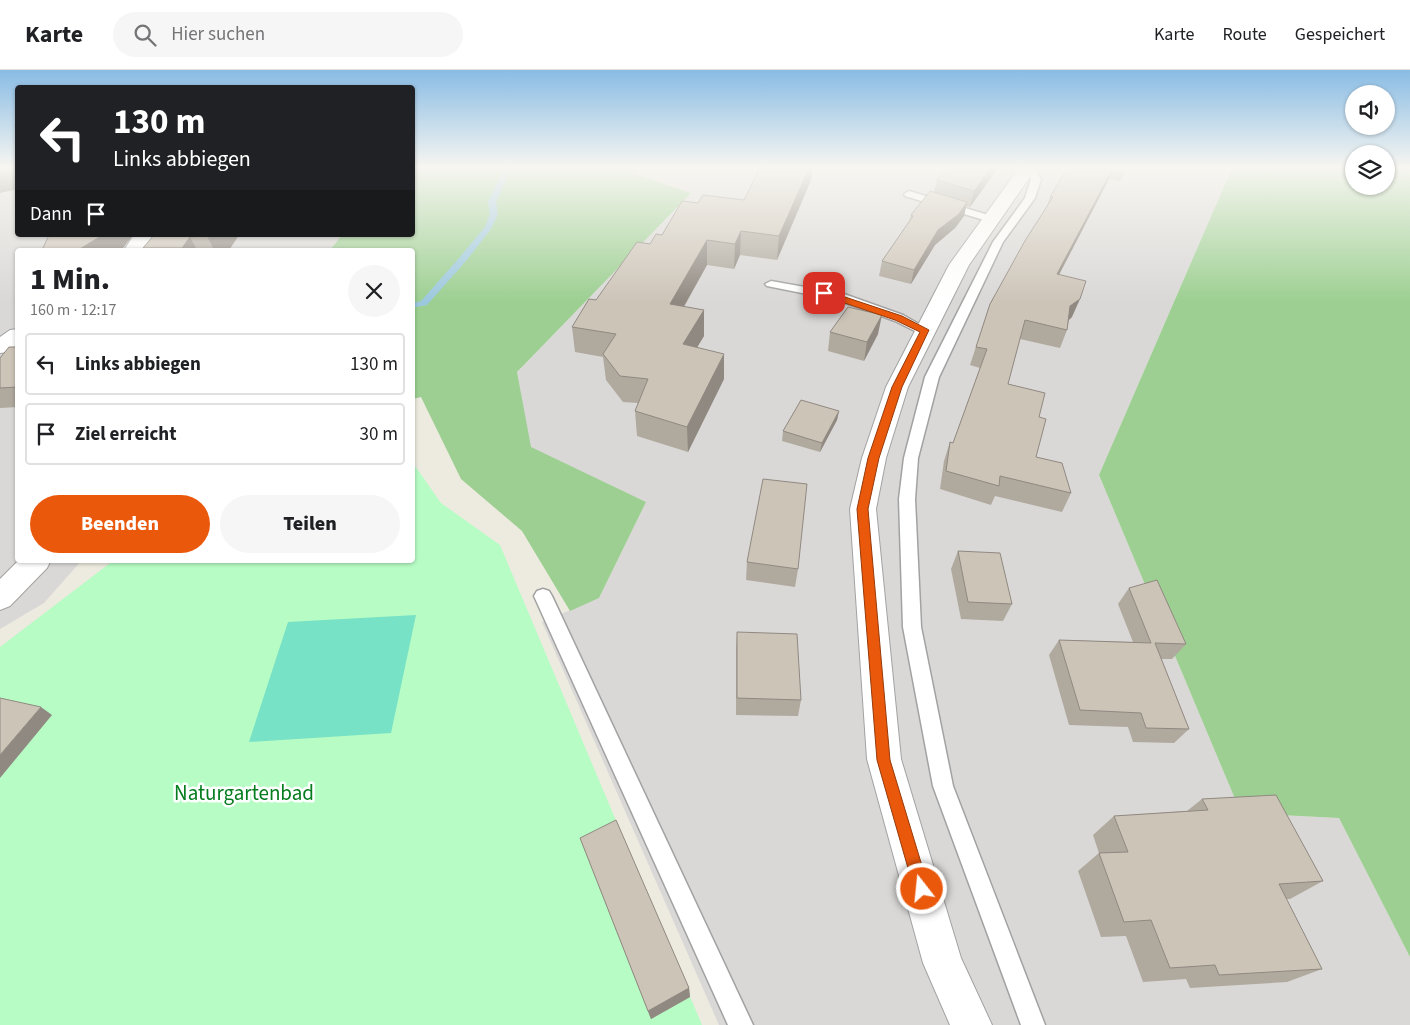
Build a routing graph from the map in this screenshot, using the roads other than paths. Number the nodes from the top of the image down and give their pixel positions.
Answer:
1 (968, 213) edge
2 (996, 213) edge
3 (1019, 213) edge
4 (991, 220) junction
5 (143, 237) edge
6 (135, 248) edge
7 (771, 284) dead end
8 (924, 330) junction
9 (15, 337) edge
10 (0, 347) edge
11 (34, 563) edge
12 (543, 596) dead end
13 (0, 598) edge
14 (740, 1025) edge
15 (971, 1025) edge
16 (1033, 1025) edge

1 - 4 lane
2 - 4 street
3 - 16 lane
4 - 8 street
5 - 6 street
7 - 8 lane
8 - 15 street
9 - 10 street
11 - 13 street
12 - 14 lane

